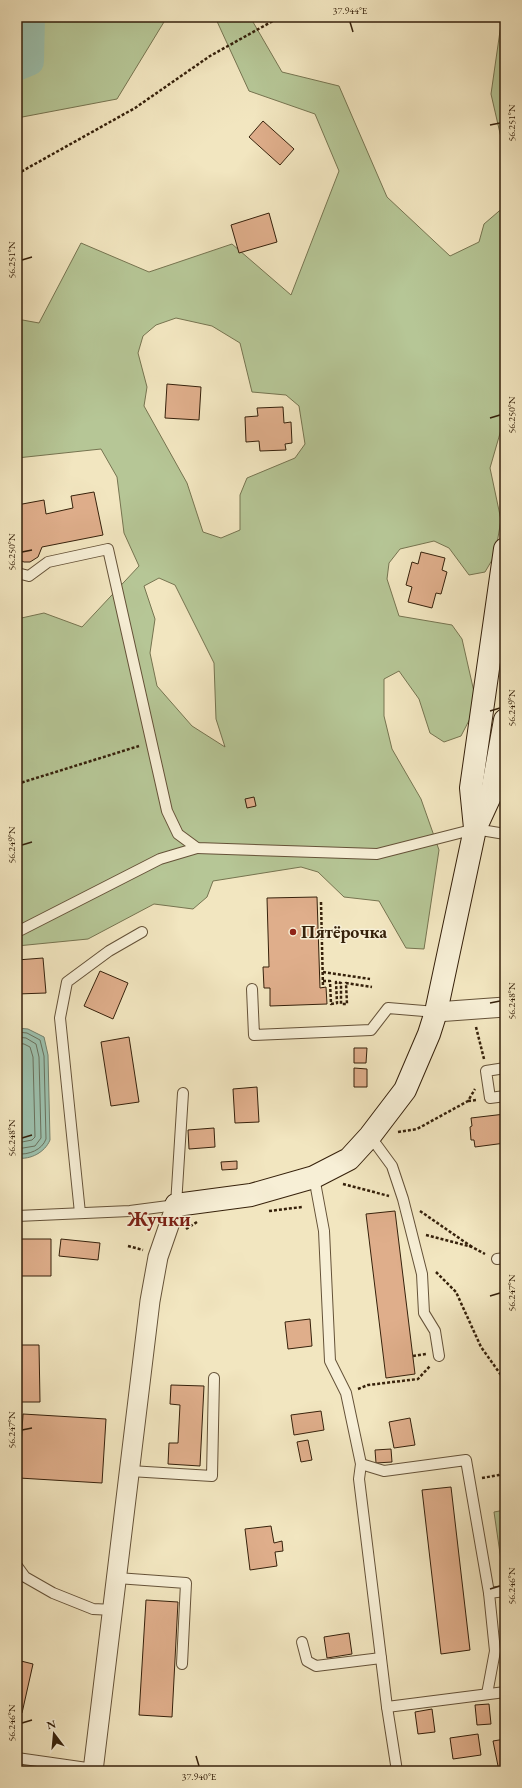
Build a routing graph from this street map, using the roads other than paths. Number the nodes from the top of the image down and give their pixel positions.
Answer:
1 (505, 549) edge
2 (17, 573) edge
3 (505, 720) edge
4 (475, 829) junction
5 (505, 834) edge
6 (197, 848) junction
7 (17, 932) edge
8 (142, 932) dead end
9 (252, 990) dead end
10 (505, 1007) edge
11 (436, 1012) junction
12 (505, 1068) edge
13 (183, 1093) dead end
14 (505, 1096) edge
15 (370, 1136) junction
16 (314, 1176) junction
17 (176, 1205) junction
18 (80, 1213) junction
19 (17, 1216) edge
20 (439, 1356) road end
21 (214, 1378) dead end
22 (361, 1464) junction
23 (130, 1471) junction
24 (17, 1566) edge
25 (117, 1578) junction
26 (505, 1591) edge
27 (489, 1593) junction
28 (114, 1610) junction
29 (302, 1642) dead end
30 (381, 1658) junction
31 (182, 1664) dead end
32 (505, 1692) edge
33 (487, 1694) junction
34 (387, 1707) junction
35 (17, 1758) edge
36 (94, 1770) edge
37 (397, 1771) edge

1 - 4 street
2 - 6 lane
3 - 4 street
4 - 5 lane
4 - 6 lane
4 - 11 street
6 - 7 lane
8 - 18 lane
9 - 11 lane
10 - 11 street
11 - 15 street
12 - 14 lane
13 - 17 lane
15 - 16 street
15 - 20 lane
16 - 17 street
16 - 22 lane
17 - 18 lane
17 - 23 street
18 - 19 lane
21 - 23 lane
22 - 27 lane
22 - 30 lane
23 - 25 street
24 - 28 lane
25 - 28 street
25 - 31 lane
26 - 27 lane
27 - 33 lane
28 - 36 street
29 - 30 lane
30 - 34 lane
32 - 33 lane
33 - 34 lane
34 - 37 lane
35 - 36 lane

